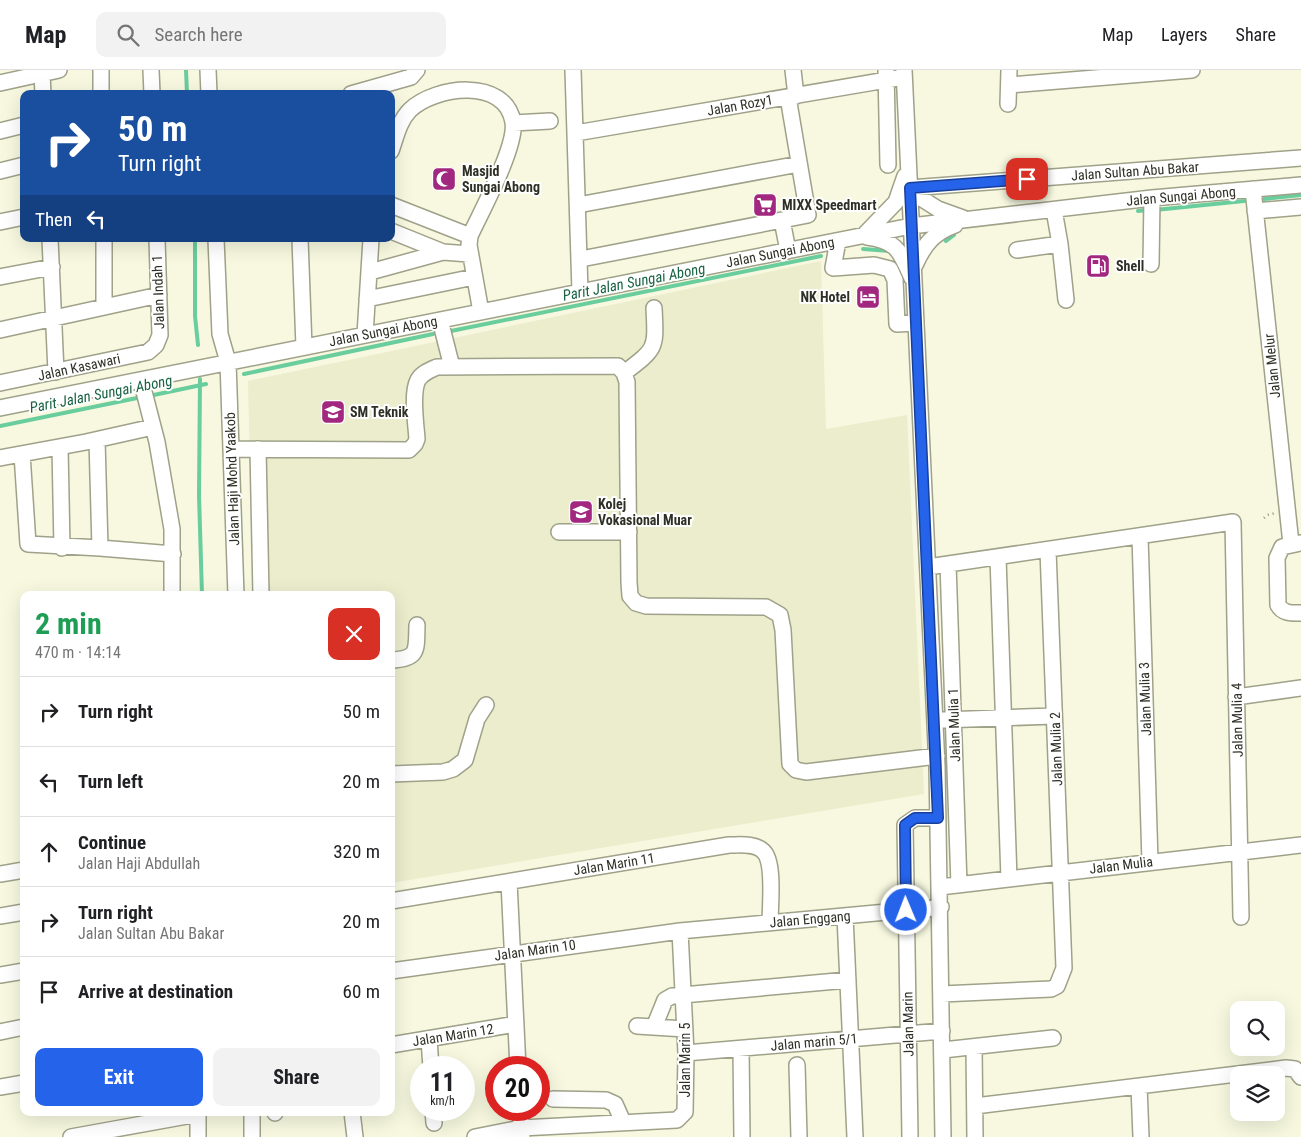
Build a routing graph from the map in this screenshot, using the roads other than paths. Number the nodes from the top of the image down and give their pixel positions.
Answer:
1 (59, 70) edge
2 (101, 70) edge
3 (151, 70) edge
4 (208, 70) edge
5 (417, 70) edge
6 (573, 70) edge
7 (792, 70) edge
8 (1010, 70) edge
9 (1192, 70) edge
10 (42, 74) junction
11 (904, 74) edge
12 (886, 75) edge
13 (0, 83) edge
14 (1010, 86) junction
15 (43, 90) edge
16 (102, 90) edge
17 (152, 90) edge
18 (209, 90) edge
19 (364, 90) edge
20 (792, 97) junction
21 (1008, 104) dead end
22 (550, 121) dead end
23 (513, 123) junction
24 (20, 126) edge
25 (0, 131) edge
26 (576, 134) junction
27 (395, 139) edge
28 (1301, 158) edge
29 (908, 160) junction
30 (799, 164) junction
31 (888, 165) dead end
32 (20, 166) edge
33 (0, 171) edge
34 (1301, 185) edge
35 (1253, 189) junction
36 (910, 190) junction
37 (1152, 198) junction
38 (578, 205) junction
39 (1301, 206) edge
40 (395, 208) edge
41 (1054, 210) junction
42 (1255, 211) junction
43 (20, 218) edge
44 (970, 219) junction
45 (782, 220) junction
46 (0, 222) edge
47 (911, 226) junction
48 (395, 233) edge
49 (861, 235) junction
50 (470, 236) junction
51 (838, 241) junction
52 (50, 242) edge
53 (104, 242) edge
54 (157, 242) edge
55 (216, 242) edge
56 (300, 242) edge
57 (371, 242) edge
58 (1060, 244) junction
59 (1017, 250) dead end
60 (788, 251) junction
61 (443, 252) junction
62 (469, 254) junction
63 (581, 259) junction
64 (1150, 264) dead end
65 (52, 266) junction
66 (914, 268) junction
67 (370, 272) junction
68 (0, 277) edge
69 (474, 277) junction
70 (915, 284) junction
71 (580, 292) junction
72 (159, 295) junction
73 (367, 299) junction
74 (1066, 300) dead end
75 (104, 306) junction
76 (654, 308) dead end
77 (481, 312) junction
78 (53, 317) junction
79 (440, 320) junction
80 (916, 323) junction
81 (0, 330) edge
82 (365, 335) junction
83 (156, 345) joint
84 (304, 347) junction
85 (228, 362) junction
86 (452, 367) junction
87 (56, 372) junction
88 (624, 373) junction
89 (0, 383) edge
90 (142, 385) junction
91 (0, 408) edge
92 (153, 427) junction
93 (97, 440) junction
94 (60, 447) junction
95 (231, 449) junction
96 (258, 449) junction
97 (22, 454) junction
98 (0, 458) edge
99 (559, 532) dead end
100 (629, 532) junction
101 (1140, 536) junction
102 (1296, 543) edge
103 (62, 548) junction
104 (100, 548) junction
105 (1048, 550) junction
106 (173, 554) junction
107 (998, 557) junction
108 (948, 564) junction
109 (928, 567) junction
110 (172, 591) edge
111 (236, 591) edge
112 (261, 591) edge
113 (1301, 614) edge
114 (417, 625) dead end
115 (395, 660) edge
116 (1301, 688) edge
117 (1236, 696) junction
118 (486, 705) dead end
119 (1054, 716) junction
120 (1004, 717) junction
121 (954, 719) junction
122 (935, 720) junction
123 (937, 756) junction
124 (395, 774) edge
125 (938, 818) junction
126 (1301, 845) edge
127 (1239, 851) junction
128 (1150, 862) junction
129 (20, 871) edge
130 (1060, 872) junction
131 (0, 874) edge
132 (1009, 879) junction
133 (509, 882) junction
134 (958, 885) junction
135 (940, 887) junction
136 (395, 900) edge
137 (941, 907) junction
138 (906, 910) junction
139 (20, 913) edge
140 (0, 916) edge
141 (845, 916) junction
142 (1241, 917) dead end
143 (770, 923) junction
144 (680, 931) junction
145 (512, 952) junction
146 (395, 970) edge
147 (20, 972) edge
148 (0, 975) edge
149 (848, 980) junction
150 (683, 994) junction
151 (942, 994) junction
152 (516, 1024) junction
153 (637, 1026) dead end
154 (654, 1027) junction
155 (20, 1028) edge
156 (685, 1029) junction
157 (942, 1031) junction
158 (0, 1032) edge
159 (908, 1034) junction
160 (1053, 1038) dead end
161 (429, 1039) junction
162 (852, 1039) junction
163 (395, 1044) edge
164 (974, 1047) junction
165 (741, 1049) junction
166 (943, 1050) junction
167 (686, 1053) junction
168 (430, 1056) edge
169 (517, 1056) edge
170 (797, 1065) dead end
171 (1301, 1078) edge
172 (20, 1084) edge
173 (1139, 1086) junction
174 (0, 1087) edge
175 (553, 1099) dead end
176 (975, 1106) junction
177 (182, 1116) edge
178 (198, 1116) edge
179 (252, 1116) edge
180 (352, 1116) edge
181 (623, 1122) junction
182 (522, 1132) edge
183 (71, 1137) edge
184 (198, 1137) edge
185 (252, 1137) edge
186 (355, 1137) edge
187 (475, 1137) edge
188 (742, 1137) edge
189 (799, 1137) edge
190 (855, 1137) edge
191 (910, 1137) edge
192 (943, 1137) edge
193 (975, 1137) edge
194 (1141, 1137) edge

1 - 10 street
2 - 16 street
3 - 17 street
4 - 18 street
5 - 19 street
6 - 26 street
7 - 20 street
8 - 14 street
9 - 14 street
10 - 13 street
10 - 15 street
11 - 12 street, Jalan Rozy1
11 - 29 street
12 - 20 street, Jalan Rozy1
12 - 31 street
14 - 21 street
20 - 26 street, Jalan Rozy1
20 - 30 street
22 - 23 street
23 - 27 street
23 - 50 street
24 - 25 street
26 - 38 street
28 - 36 street, Jalan Sultan Abu Bakar
29 - 36 street
29 - 49 street
30 - 38 street
30 - 45 street
32 - 33 street
34 - 35 street, Jalan Sungai Abong
35 - 37 street, Jalan Sungai Abong
35 - 42 street, Jalan Melur
36 - 44 street
36 - 47 street
37 - 41 street, Jalan Sungai Abong
37 - 64 street
38 - 63 street
39 - 42 street
40 - 50 street
41 - 44 street, Jalan Sungai Abong
41 - 58 street
42 - 102 street, Jalan Melur
43 - 46 street
44 - 47 street, Jalan Sungai Abong
44 - 66 street
45 - 60 street
45 - 63 street
47 - 49 street, Jalan Sungai Abong
47 - 66 street
48 - 61 street
49 - 51 street, Jalan Sungai Abong
49 - 70 street
50 - 62 street
51 - 60 street, Jalan Sungai Abong
51 - 80 street
52 - 65 street
53 - 75 street
54 - 72 street, Jalan Indah 1
55 - 85 street, Jalan Haji Mohd Yaakob
56 - 84 street
57 - 67 street
58 - 59 street
58 - 74 street
60 - 71 street, Jalan Sungai Abong
61 - 62 street
61 - 67 street
62 - 69 street
63 - 71 street
65 - 68 street
65 - 78 street
66 - 70 street
67 - 73 street
69 - 73 street
69 - 77 street
70 - 80 street
71 - 77 street, Jalan Sungai Abong
72 - 75 street
72 - 83 street, Jalan Indah 1
73 - 82 street
75 - 78 street
76 - 88 street
77 - 79 street, Jalan Sungai Abong
78 - 81 street
78 - 87 street
79 - 82 street, Jalan Sungai Abong
79 - 86 street
80 - 109 street
82 - 84 street, Jalan Sungai Abong
83 - 87 street, Jalan Kasawari
84 - 85 street, Jalan Sungai Abong
85 - 90 street, Jalan Sungai Abong
85 - 95 street, Jalan Haji Mohd Yaakob
86 - 88 street
86 - 96 street
87 - 89 street, Jalan Kasawari
88 - 100 street
90 - 91 street, Jalan Sungai Abong
90 - 92 street
92 - 93 street
92 - 106 street
93 - 94 street
93 - 104 street
94 - 97 street
94 - 103 street
95 - 96 street
95 - 111 street, Jalan Haji Mohd Yaakob
96 - 112 street
97 - 98 street
97 - 103 street
99 - 100 street
100 - 123 street
101 - 105 street
101 - 117 street, Jalan Mulia 4
101 - 128 street, Jalan Mulia 3
102 - 113 street
103 - 104 street
104 - 106 street
105 - 107 street
105 - 119 street, Jalan Mulia 2
106 - 110 street
107 - 108 street
107 - 120 street
108 - 109 street
108 - 121 street, Jalan Mulia 1
109 - 122 street
114 - 115 street
116 - 117 street
117 - 127 street, Jalan Mulia 4
118 - 124 street
119 - 120 street
119 - 130 street, Jalan Mulia 2
120 - 121 street
120 - 132 street
121 - 122 street
121 - 134 street, Jalan Mulia 1
122 - 123 street
123 - 125 street
125 - 135 street
125 - 138 street, Jalan Marin
126 - 127 street, Jalan Mulia
127 - 128 street, Jalan Mulia
127 - 142 street, Jalan Mulia 4
128 - 130 street, Jalan Mulia
129 - 131 street
130 - 132 street, Jalan Mulia
130 - 151 street, Jalan Mulia 2
132 - 134 street, Jalan Mulia
133 - 136 street, Jalan Marin 11
133 - 143 street, Jalan Marin 11
133 - 145 street
134 - 135 street, Jalan Mulia
135 - 137 street
137 - 138 street, Jalan Enggang
137 - 151 street
138 - 141 street, Jalan Enggang
138 - 159 street, Jalan Marin
139 - 140 street
141 - 143 street, Jalan Enggang
141 - 149 street
143 - 144 street, Jalan Enggang
144 - 145 street, Jalan Marin 10
144 - 150 street, Jalan Marin 5
145 - 146 street, Jalan Marin 10
145 - 152 street
147 - 148 street
149 - 150 street
149 - 162 street
150 - 154 street
150 - 156 street, Jalan Marin 5
151 - 157 street
152 - 161 street, Jalan Marin 12
152 - 169 street
153 - 154 street
154 - 156 street
155 - 158 street
156 - 167 street, Jalan Marin 5
157 - 159 street, Jalan marin 5/1
157 - 166 street
159 - 162 street, Jalan marin 5/1
159 - 191 street, Jalan Marin
160 - 164 street
161 - 163 street, Jalan Marin 12
161 - 168 street
162 - 165 street, Jalan marin 5/1
162 - 190 street
164 - 166 street
164 - 176 street
165 - 167 street, Jalan marin 5/1
165 - 188 street
166 - 192 street
167 - 181 street, Jalan Marin 5
170 - 189 street
171 - 173 street
172 - 174 street
173 - 176 street
173 - 194 street
175 - 181 street
176 - 193 street
177 - 183 street
178 - 184 street
179 - 185 street
180 - 186 street
181 - 182 street, Jalan Marin 5
182 - 187 street, Jalan Marin 5

